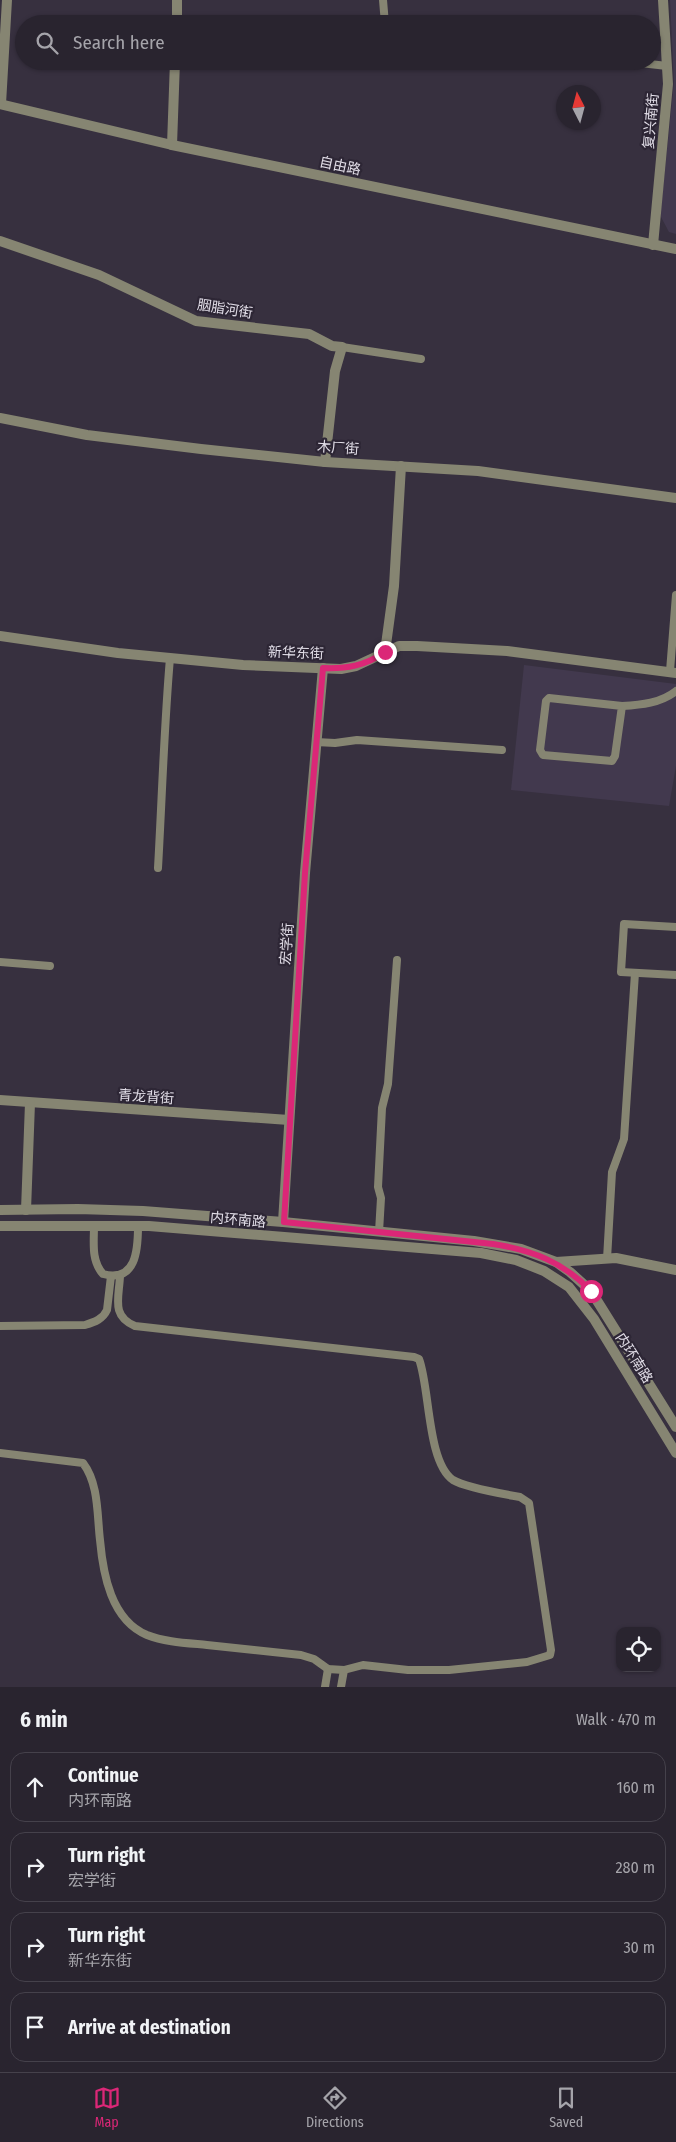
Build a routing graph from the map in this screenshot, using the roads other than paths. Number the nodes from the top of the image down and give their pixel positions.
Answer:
1 (7, 0) edge
2 (177, 0) edge
3 (383, 0) edge
4 (663, 0) edge
5 (176, 15) edge
6 (384, 15) edge
7 (661, 65) edge
8 (667, 66) junction
9 (175, 70) edge
10 (1, 104) edge
11 (172, 145) junction
12 (0, 241) edge
13 (653, 245) junction
14 (676, 249) edge
15 (342, 347) junction
16 (421, 359) dead end
17 (0, 418) edge
18 (325, 462) junction
19 (401, 466) junction
20 (676, 498) edge
21 (676, 595) edge
22 (0, 636) edge
23 (385, 652) junction
24 (170, 658) junction
25 (323, 668) junction
26 (673, 672) edge
27 (676, 691) edge
28 (622, 706) junction
29 (316, 742) junction
30 (502, 750) dead end
31 (158, 868) dead end
32 (676, 927) edge
33 (396, 960) dead end
34 (0, 962) edge
35 (50, 966) dead end
36 (636, 973) junction
37 (676, 975) edge
38 (0, 1100) edge
39 (30, 1103) junction
40 (289, 1120) junction
41 (0, 1210) edge
42 (26, 1210) junction
43 (284, 1222) junction
44 (0, 1226) edge
45 (94, 1226) junction
46 (138, 1226) junction
47 (379, 1232) junction
48 (607, 1259) junction
49 (556, 1262) junction
50 (676, 1270) edge
51 (116, 1276) junction
52 (107, 1310) junction
53 (118, 1310) junction
54 (0, 1326) edge
55 (676, 1427) edge
56 (676, 1452) edge
57 (0, 1453) edge
58 (328, 1669) junction
59 (344, 1670) junction
60 (325, 1687) edge
61 (341, 1687) edge

1 - 10 street
2 - 5 street
3 - 6 lane
4 - 8 street, 复兴南街
7 - 8 lane
8 - 13 street, 复兴南街
9 - 11 street
10 - 11 street, 自由路
11 - 13 street, 自由路
12 - 15 street, 胭脂河街
13 - 14 street, 自由路
15 - 16 lane
15 - 18 street
17 - 18 street, 木厂街
18 - 19 street, 木厂街
19 - 20 street, 木厂街
19 - 23 street
21 - 26 lane
22 - 24 street, 新华东街
23 - 25 street, 新华东街
23 - 26 street, 新华东街
24 - 25 street, 新华东街
24 - 31 lane
25 - 29 street, 宏学街
27 - 28 lane
28 - 28 lane
29 - 30 lane
29 - 40 street, 宏学街
32 - 36 lane
33 - 47 lane
34 - 35 lane
36 - 37 lane
36 - 48 lane
38 - 39 street, 青龙背街
39 - 40 street, 青龙背街
39 - 42 street
40 - 43 street, 宏学街
41 - 42 street, 内环南路
42 - 43 street, 内环南路
43 - 47 street, 内环南路
44 - 45 street, 内环南路
45 - 46 street, 内环南路
45 - 51 lane
46 - 51 lane
46 - 56 street, 内环南路
47 - 49 street, 内环南路
48 - 49 street
48 - 50 street
49 - 55 street, 内环南路
51 - 52 lane
51 - 53 lane
52 - 53 lane
52 - 54 lane
53 - 59 lane
57 - 58 lane
58 - 59 lane
58 - 60 lane
59 - 61 lane

